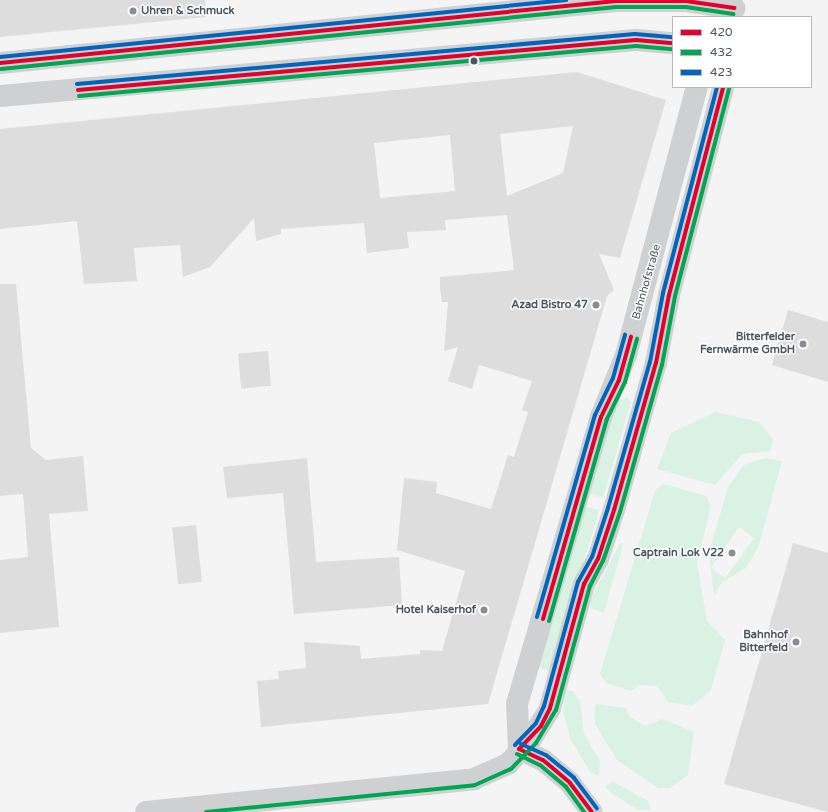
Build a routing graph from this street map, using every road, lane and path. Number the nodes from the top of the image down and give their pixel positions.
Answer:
1 (734, 8) edge
2 (672, 43) edge
3 (0, 63) edge
4 (697, 88) edge
5 (723, 88) edge
6 (0, 96) edge
7 (519, 749) junction
8 (146, 812) edge
9 (592, 812) edge

1 - 3 street
2 - 6 street
4 - 7 street, Bahnhofstraße
5 - 7 street
7 - 8 street
7 - 9 street

